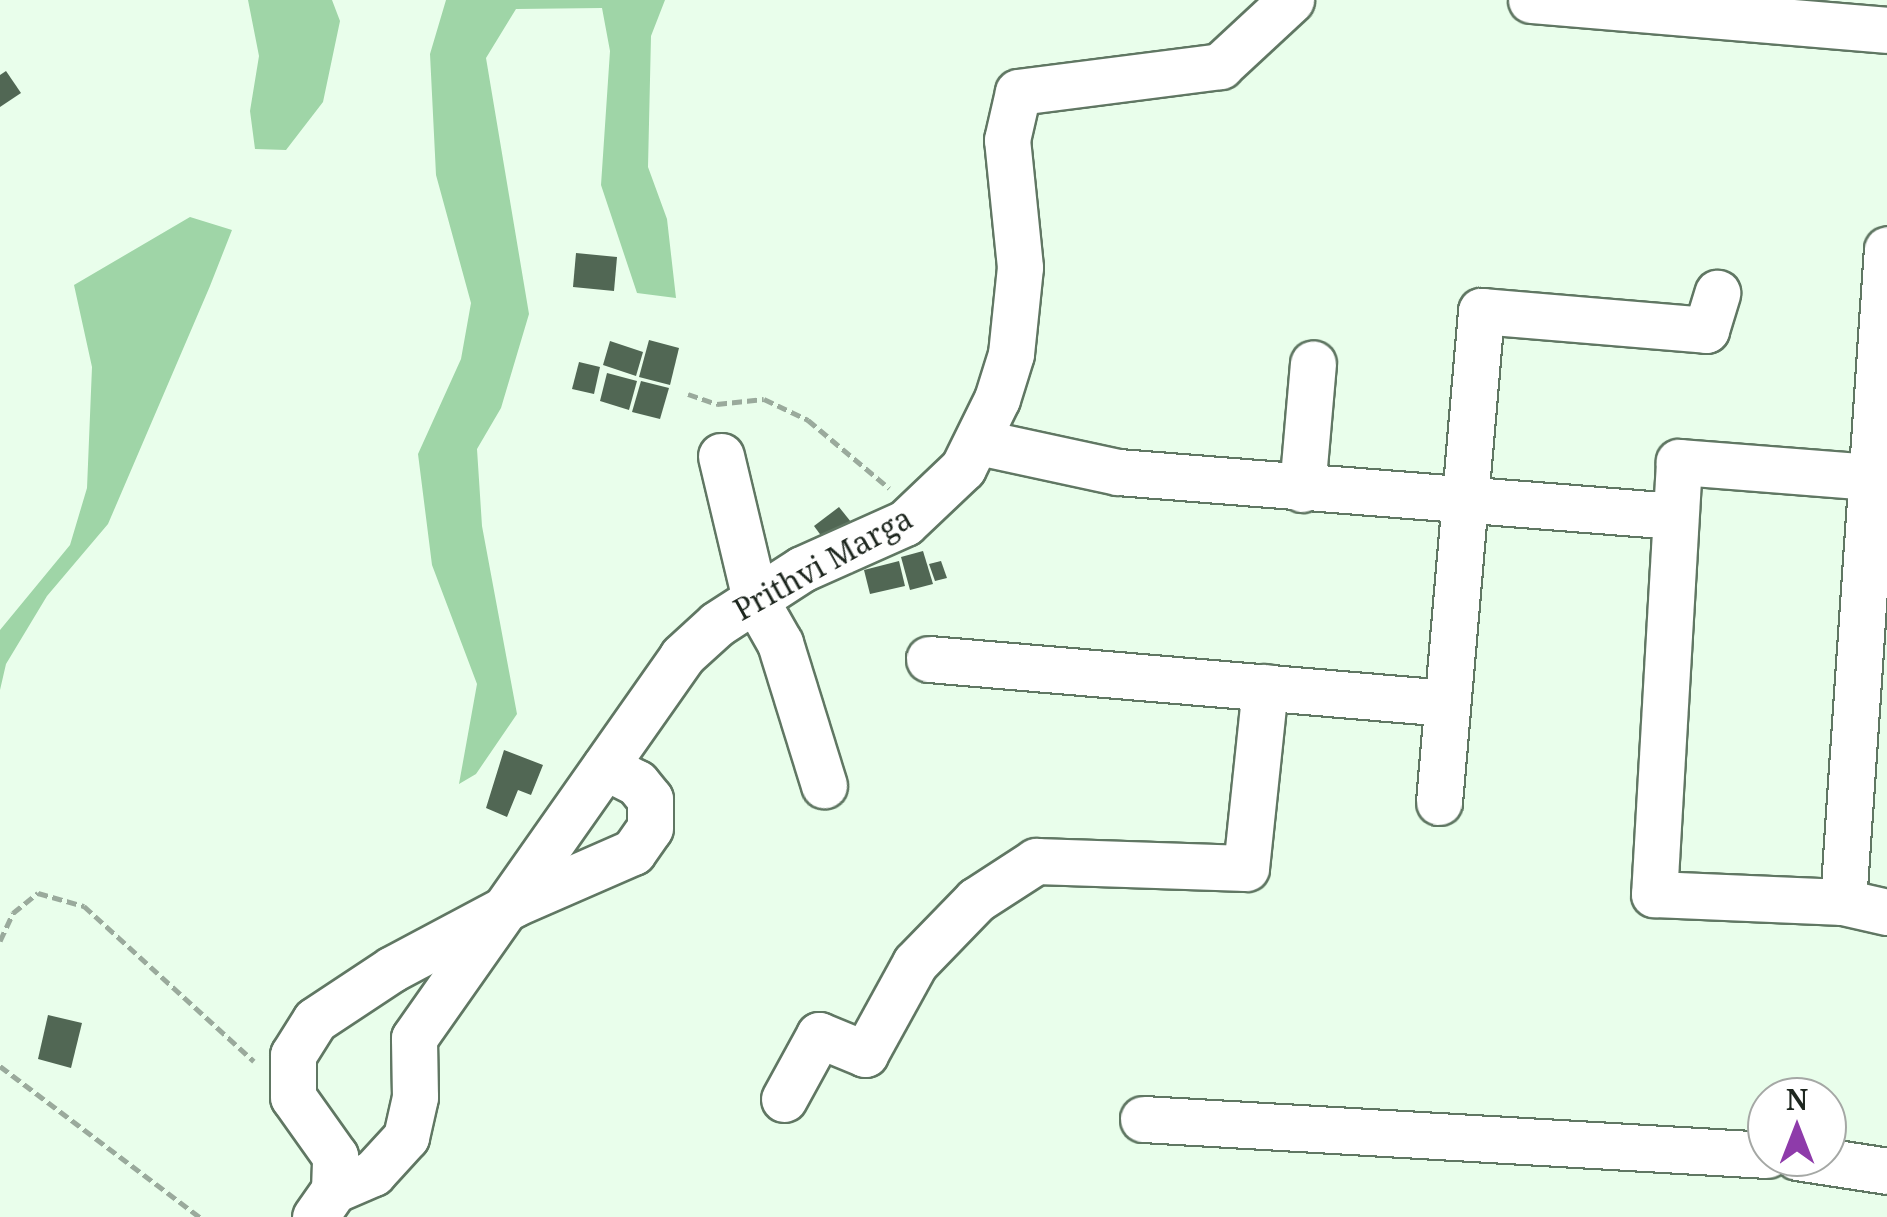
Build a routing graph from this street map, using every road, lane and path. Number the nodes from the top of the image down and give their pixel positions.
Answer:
1 (1291, 0) edge
2 (1531, 0) edge
3 (1709, 8) edge
4 (1887, 30) edge
5 (1887, 249) edge
6 (1717, 293) dead end
7 (1313, 363) dead end
8 (688, 394) dead end
9 (979, 442) junction
10 (720, 456) dead end
11 (1871, 477) junction
12 (1302, 489) junction
13 (1465, 504) junction
14 (918, 512) junction
15 (1676, 516) junction
16 (754, 600) junction
17 (930, 659) dead end
18 (1265, 687) junction
19 (1448, 702) junction
20 (605, 767) junction
21 (824, 785) dead end
22 (1439, 802) dead end
23 (1843, 902) junction
24 (514, 904) junction
25 (1887, 912) edge
26 (0, 941) edge
27 (0, 1066) edge
28 (293, 1096) junction
29 (784, 1099) dead end
30 (1143, 1120) dead end
31 (1747, 1154) edge
32 (1847, 1165) edge
33 (1887, 1171) edge
34 (325, 1204) edge
35 (200, 1217) edge

1 - 9 street, Prithvi Marga
2 - 3 street
3 - 4 street
5 - 11 street
6 - 13 street
7 - 12 street
8 - 14 path
9 - 12 street
9 - 14 street, Prithvi Marga
10 - 16 street
11 - 15 street
11 - 23 street
12 - 13 street
13 - 15 street
13 - 19 street
14 - 16 street, Prithvi Marga
15 - 23 street
16 - 20 street, Prithvi Marga
16 - 21 street
17 - 18 street
18 - 19 street
18 - 29 street
19 - 22 street
20 - 24 street, Prithvi Marga
20 - 24 street
23 - 25 street
24 - 28 street
24 - 34 street, Prithvi Marga
26 - 28 path
27 - 35 path
28 - 34 street
30 - 31 street
32 - 33 street

